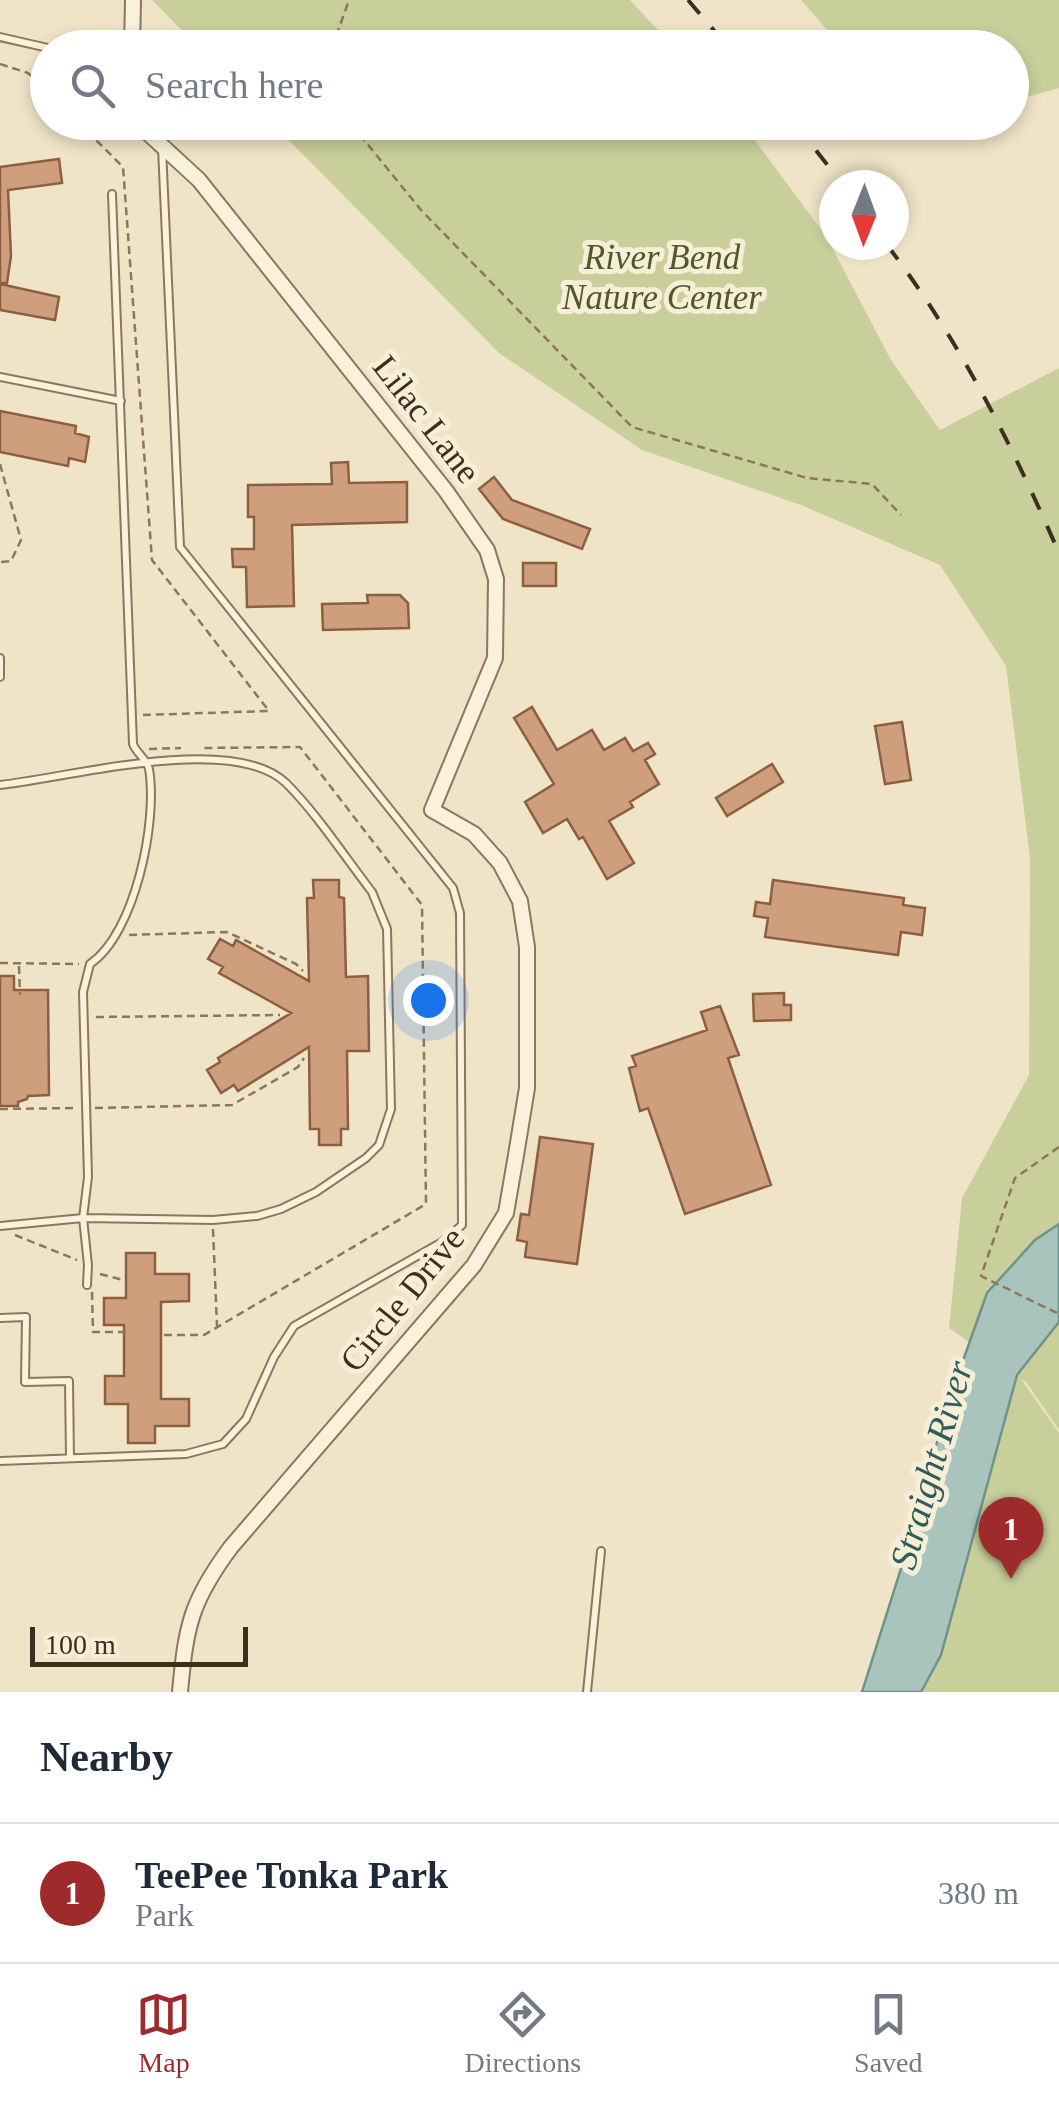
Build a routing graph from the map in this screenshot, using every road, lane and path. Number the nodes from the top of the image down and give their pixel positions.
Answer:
1 (132, 0) edge
2 (348, 0) edge
3 (132, 30) edge
4 (338, 30) edge
5 (0, 36) edge
6 (30, 44) edge
7 (0, 64) edge
8 (30, 75) edge
9 (96, 140) edge
10 (156, 140) edge
11 (364, 140) edge
12 (162, 146) junction
13 (112, 194) dead end
14 (0, 377) edge
15 (121, 401) junction
16 (0, 464) edge
17 (901, 515) dead end
18 (0, 562) edge
19 (0, 658) edge
20 (0, 677) edge
21 (132, 715) junction
22 (134, 749) junction
23 (149, 764) junction
24 (0, 785) edge
25 (432, 810) joint
26 (114, 936) junction
27 (0, 963) edge
28 (20, 964) junction
29 (90, 964) junction
30 (303, 971) dead end
31 (20, 994) dead end
32 (280, 1015) dead end
33 (84, 1017) junction
34 (304, 1058) dead end
35 (86, 1108) junction
36 (0, 1109) edge
37 (1059, 1147) edge
38 (83, 1218) junction
39 (213, 1220) junction
40 (0, 1228) edge
41 (88, 1265) junction
42 (123, 1280) dead end
43 (90, 1289) joint
44 (1059, 1314) edge
45 (0, 1318) edge
46 (216, 1328) junction
47 (126, 1332) dead end
48 (164, 1335) dead end
49 (70, 1458) junction
50 (0, 1461) edge
51 (601, 1551) dead end
52 (180, 1692) edge
53 (588, 1692) edge

1 - 3 street
2 - 4 path
5 - 6 lane
7 - 8 path
9 - 21 path
10 - 12 street, Lilac Lane
11 - 17 path
12 - 25 street, Lilac Lane
12 - 49 lane
13 - 15 lane
14 - 15 lane
15 - 21 lane
16 - 18 path
19 - 20 lane
21 - 22 lane
22 - 23 lane
22 - 46 path
23 - 24 lane
23 - 26 lane
23 - 39 lane
25 - 52 street, Circle Drive
26 - 29 lane
26 - 30 path
27 - 28 path
28 - 29 path
28 - 31 path
29 - 33 lane
32 - 33 path
33 - 35 lane
34 - 35 path
35 - 36 path
35 - 38 lane
37 - 44 path
38 - 39 lane
38 - 40 lane
38 - 41 lane
39 - 46 path
40 - 41 path
41 - 42 path
41 - 43 lane
43 - 47 path
45 - 49 lane
46 - 48 path
49 - 50 lane
51 - 53 lane

